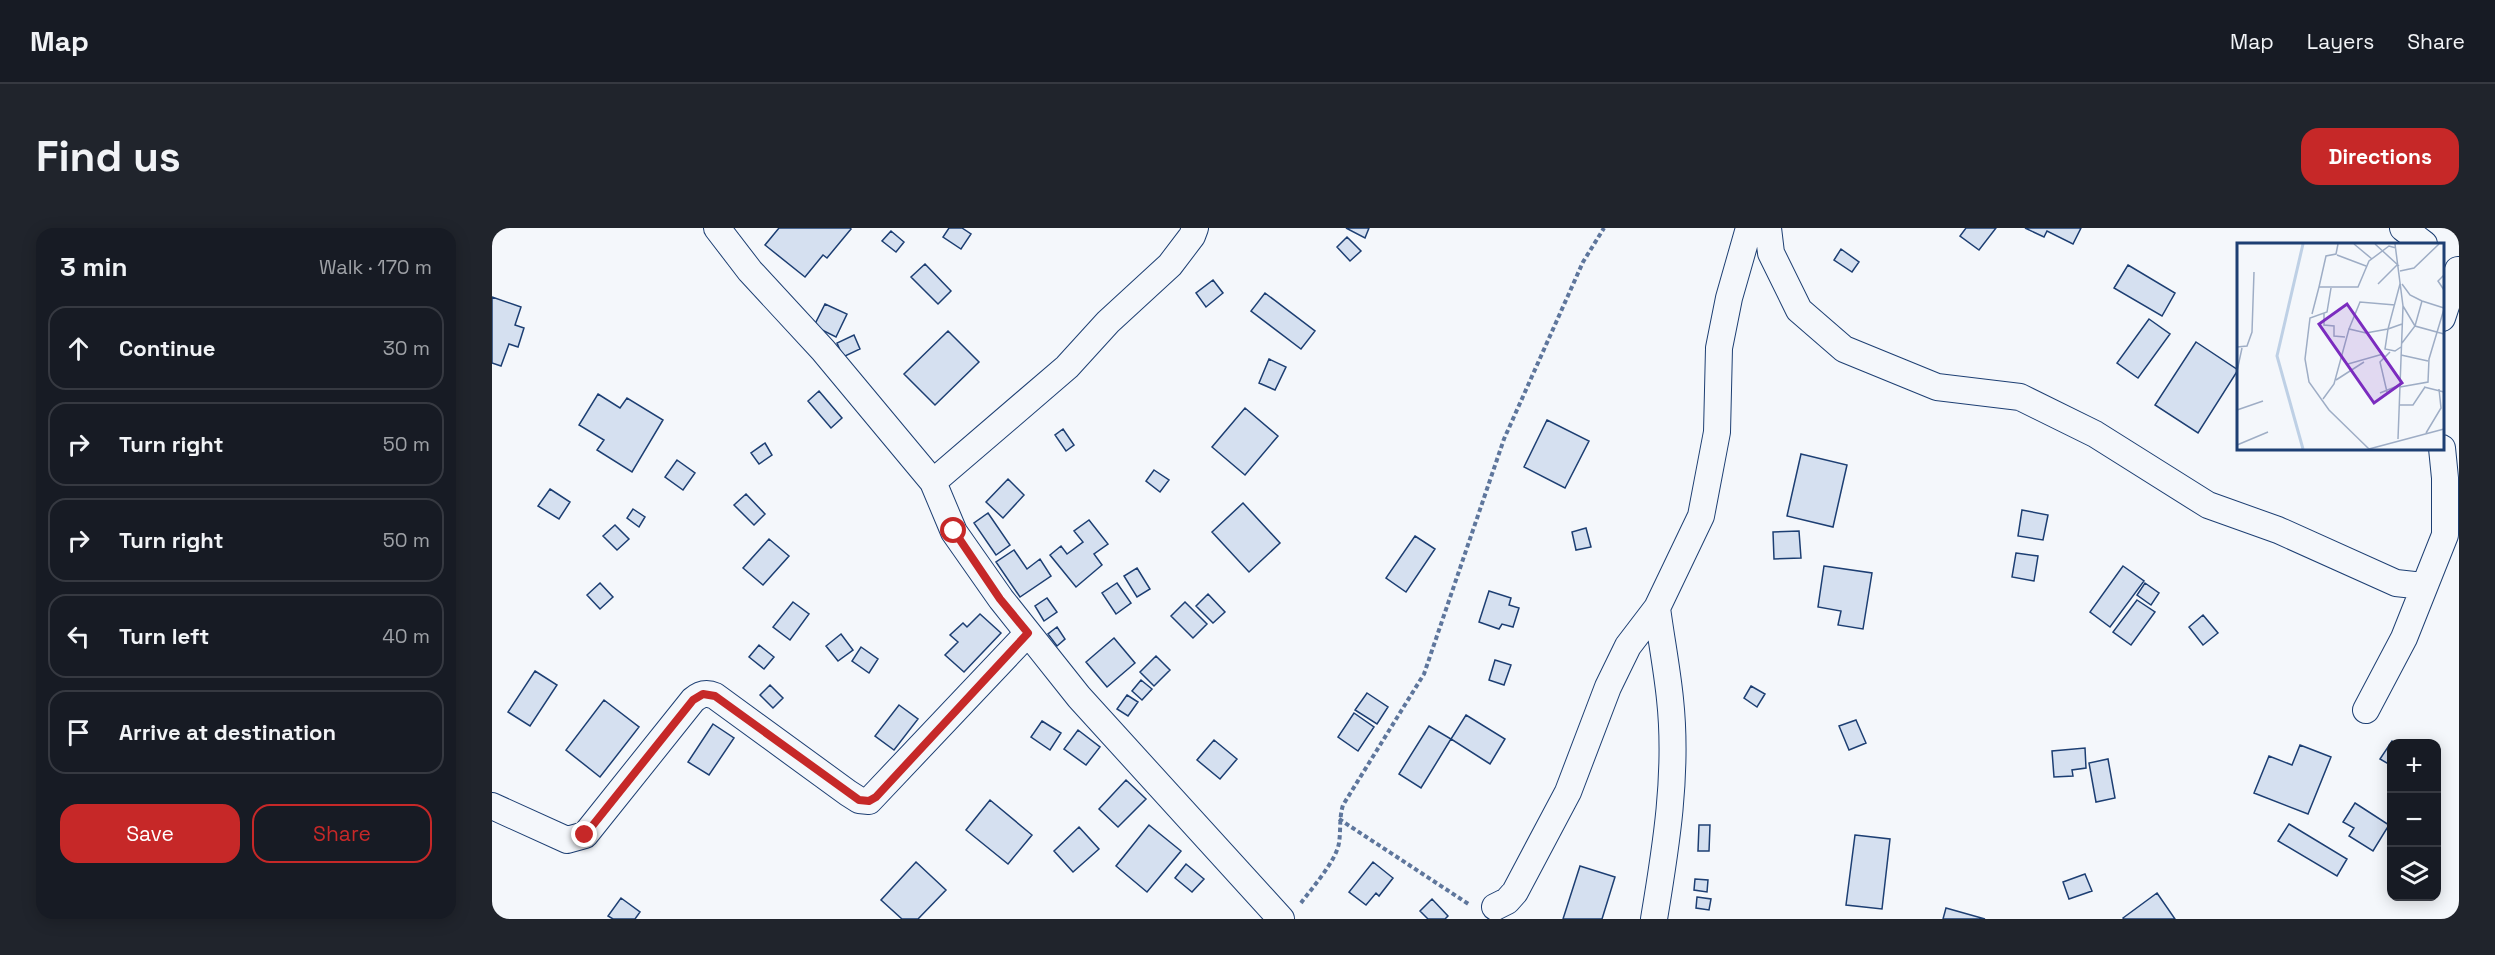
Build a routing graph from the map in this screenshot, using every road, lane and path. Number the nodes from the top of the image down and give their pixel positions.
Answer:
1 (717, 228) edge
2 (1195, 228) edge
3 (1604, 228) edge
4 (1749, 228) edge
5 (1768, 228) edge
6 (2403, 228) edge
7 (2423, 243) edge
8 (2444, 259) edge
9 (2459, 270) edge
10 (2444, 312) edge
11 (2442, 450) edge
12 (933, 482) junction
13 (2423, 586) junction
14 (1657, 608) junction
15 (1028, 633) junction
16 (2366, 710) dead end
17 (492, 806) edge
18 (1339, 819) junction
19 (1495, 907) joint
20 (1289, 914) edge
21 (1654, 919) edge

1 - 12 street
2 - 12 street
3 - 18 path
4 - 14 street
5 - 13 street
6 - 7 street
8 - 9 street
9 - 10 street
11 - 13 street
12 - 15 street
13 - 16 street
14 - 19 street
14 - 21 street
15 - 17 street
15 - 20 street
18 - 19 path
18 - 20 path

